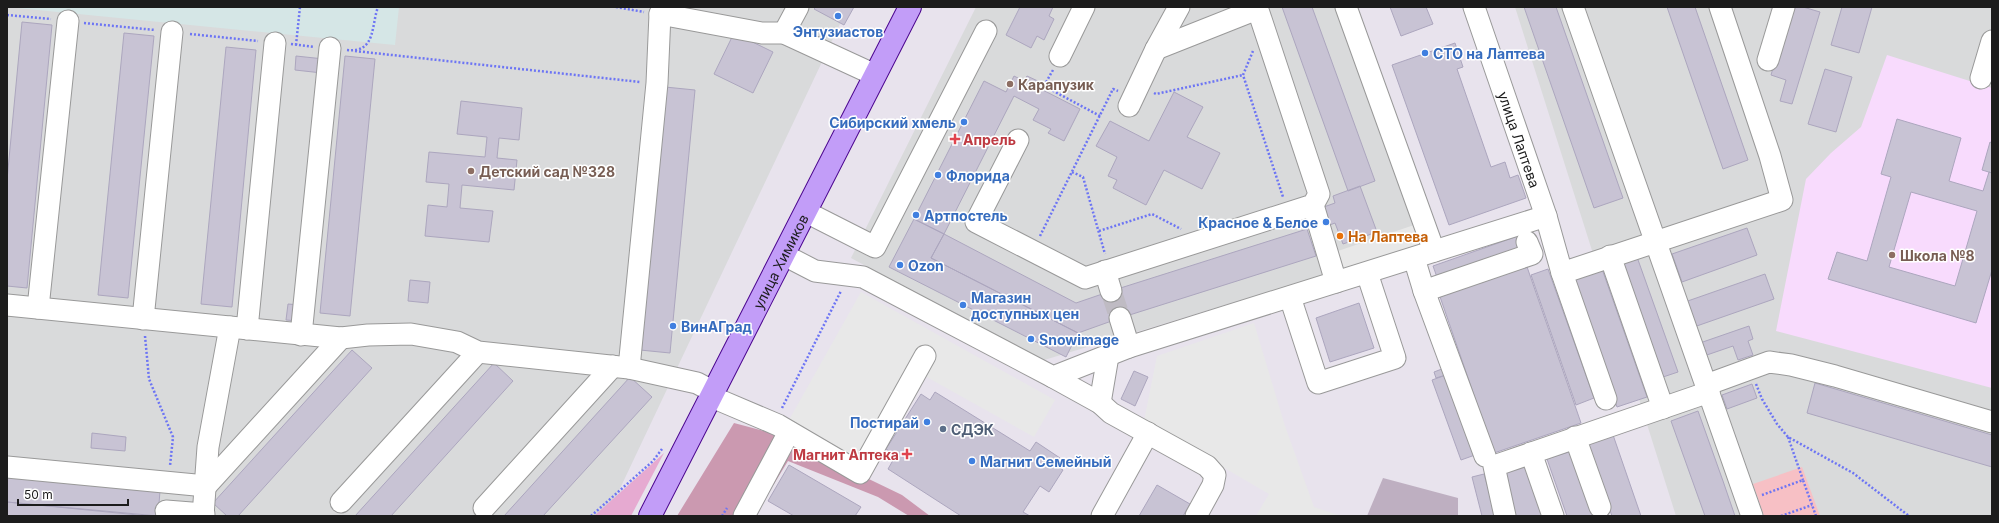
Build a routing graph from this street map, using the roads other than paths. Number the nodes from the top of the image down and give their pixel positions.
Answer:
1 (798, 7) edge
2 (910, 7) edge
3 (1084, 7) edge
4 (1179, 7) edge
5 (1346, 7) edge
6 (1474, 7) edge
7 (1573, 7) edge
8 (1720, 7) edge
9 (1784, 7) edge
10 (662, 11) edge
11 (1259, 14) edge
12 (68, 21) road end
13 (986, 31) dead end
14 (172, 32) road end
15 (784, 33) junction
16 (1992, 41) edge
17 (275, 43) road end
18 (330, 48) road end
19 (1156, 49) junction
20 (1060, 56) road end
21 (1768, 60) dead end
22 (875, 75) junction
23 (1981, 78) dead end
24 (1133, 97) road end
25 (1018, 140) dead end
26 (1313, 205) junction
27 (806, 212) junction
28 (1546, 216) junction
29 (1655, 240) junction
30 (1527, 242) dead end
31 (1434, 251) junction
32 (784, 255) junction
33 (1610, 256) junction
34 (1414, 258) junction
35 (1107, 270) junction
36 (1367, 273) junction
37 (1562, 273) junction
38 (1336, 282) junction
39 (1111, 291) tunnel mouth
40 (1424, 291) junction
41 (1290, 297) junction
42 (7, 305) edge
43 (38, 308) junction
44 (1120, 318) tunnel mouth
45 (143, 319) junction
46 (238, 328) junction
47 (301, 335) junction
48 (341, 338) junction
49 (1129, 348) junction
50 (478, 352) junction
51 (925, 356) dead end
52 (1108, 356) junction
53 (621, 367) junction
54 (1052, 377) junction
55 (1707, 388) junction
56 (713, 394) junction
57 (1606, 399) dead end
58 (1100, 403) junction
59 (1663, 408) junction
60 (1992, 422) edge
61 (784, 429) junction
62 (1148, 433) junction
63 (1575, 437) junction
64 (1531, 453) junction
65 (1485, 456) dead end
66 (7, 467) edge
67 (206, 486) junction
68 (341, 502) dead end
69 (1600, 507) dead end
70 (484, 508) dead end
71 (1758, 509) edge
72 (737, 510) edge
73 (166, 511) dead end
74 (204, 515) edge
75 (650, 516) edge
76 (1102, 516) edge
77 (1196, 516) edge
78 (1505, 516) edge
79 (1553, 516) edge

1 - 15 street
2 - 22 main road, улица Химиков
3 - 20 street
4 - 19 street
5 - 31 street
6 - 28 street, улица Лаптева
7 - 29 street
8 - 29 street
9 - 21 street
10 - 15 street
10 - 53 street
11 - 19 street
11 - 26 street
12 - 43 street
13 - 27 street
14 - 45 street
15 - 22 street
16 - 23 street
17 - 46 street
18 - 47 street
19 - 24 street
22 - 27 main road, улица Химиков
25 - 35 street
26 - 35 street
26 - 38 street
27 - 32 main road, улица Химиков
28 - 31 street
28 - 37 street, улица Лаптева
29 - 33 street
29 - 55 street
30 - 40 street
31 - 34 street
32 - 54 street
32 - 56 main road, улица Химиков
33 - 37 street
33 - 59 street
34 - 36 street
34 - 40 street
35 - 39 street
36 - 38 street
36 - 41 street
37 - 57 street, улица Лаптева
38 - 41 street
40 - 65 street
41 - 49 street
42 - 43 street
43 - 45 street
44 - 49 street
45 - 46 street
46 - 47 street
46 - 67 street
47 - 48 street
48 - 50 street
48 - 67 street
49 - 52 street
50 - 53 street
50 - 68 street
51 - 61 street
52 - 54 street
52 - 58 street
53 - 56 street
53 - 70 street
54 - 58 street
55 - 59 street
55 - 60 street
55 - 71 street
56 - 61 street
56 - 75 main road, улица Химиков
58 - 62 street
59 - 63 street
61 - 72 street
62 - 76 street
62 - 77 street
63 - 64 street
63 - 69 street
64 - 78 street
64 - 79 street
66 - 67 street
67 - 74 street
73 - 74 street

